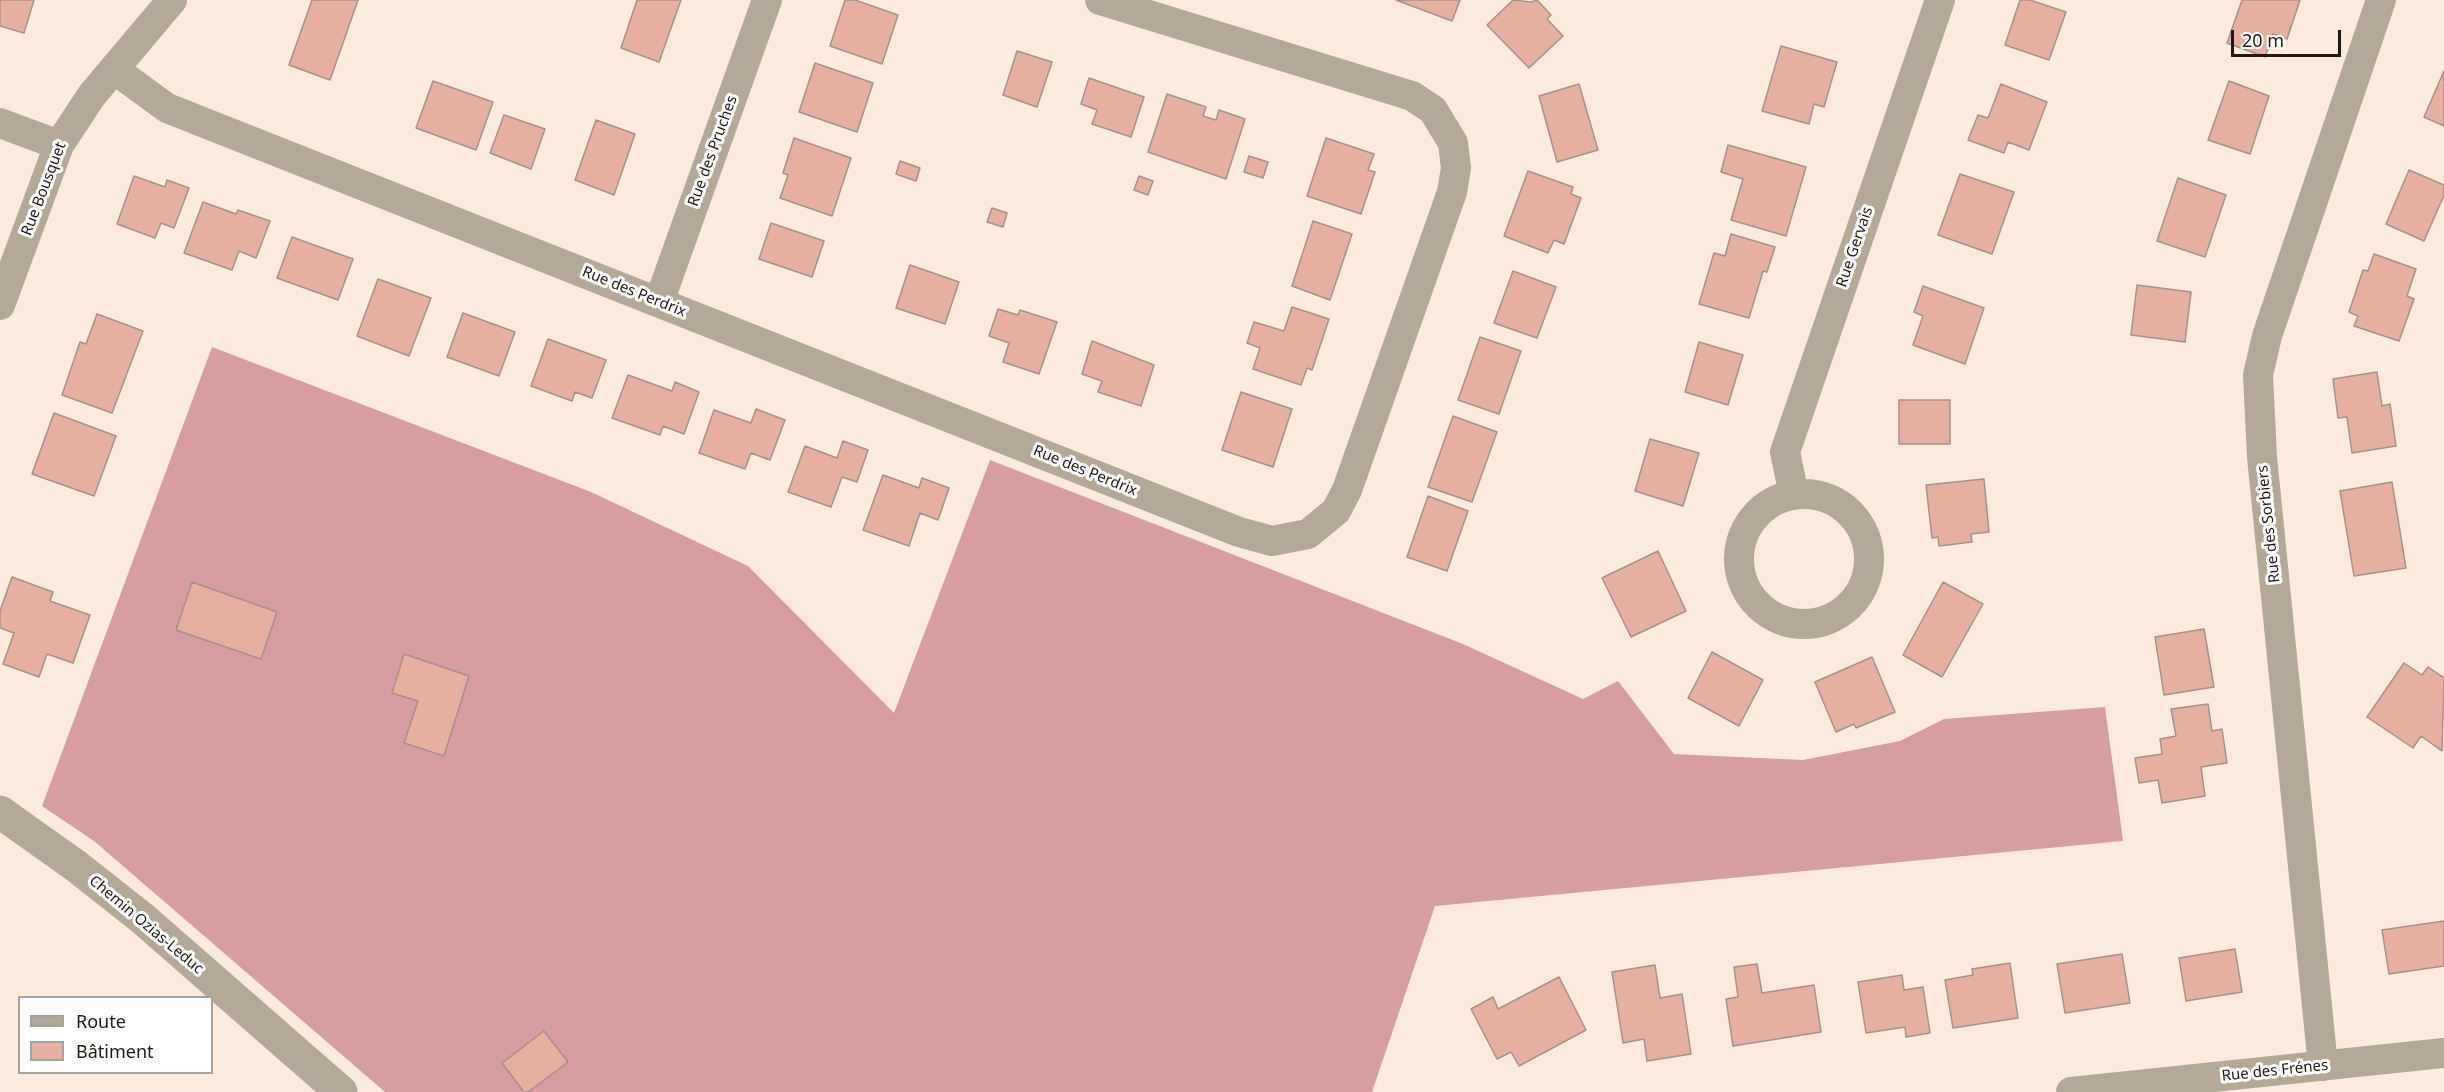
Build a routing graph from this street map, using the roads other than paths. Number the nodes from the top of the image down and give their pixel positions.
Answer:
1 (172, 0) edge
2 (767, 0) edge
3 (1100, 0) edge
4 (1940, 0) edge
5 (2381, 0) edge
6 (115, 69) junction
7 (0, 123) edge
8 (59, 145) junction
9 (659, 302) junction
10 (0, 304) edge
11 (1794, 495) junction
12 (0, 812) edge
13 (2444, 1053) edge
14 (2323, 1066) junction
15 (341, 1092) edge
16 (2071, 1092) edge

1 - 6 street, Rue Bousquet
2 - 9 street, Rue des Pruches
3 - 9 street, Rue des Perdrix
4 - 11 street, Rue Gervais
5 - 14 street, Rue des Sorbiers
6 - 8 street, Rue Bousquet
6 - 9 street, Rue des Perdrix
7 - 8 street
8 - 10 street, Rue Bousquet
11 - 11 street
12 - 15 street, Chemin Ozias-Leduc
13 - 14 street, Rue des Frénes
14 - 16 street, Rue des Frénes

